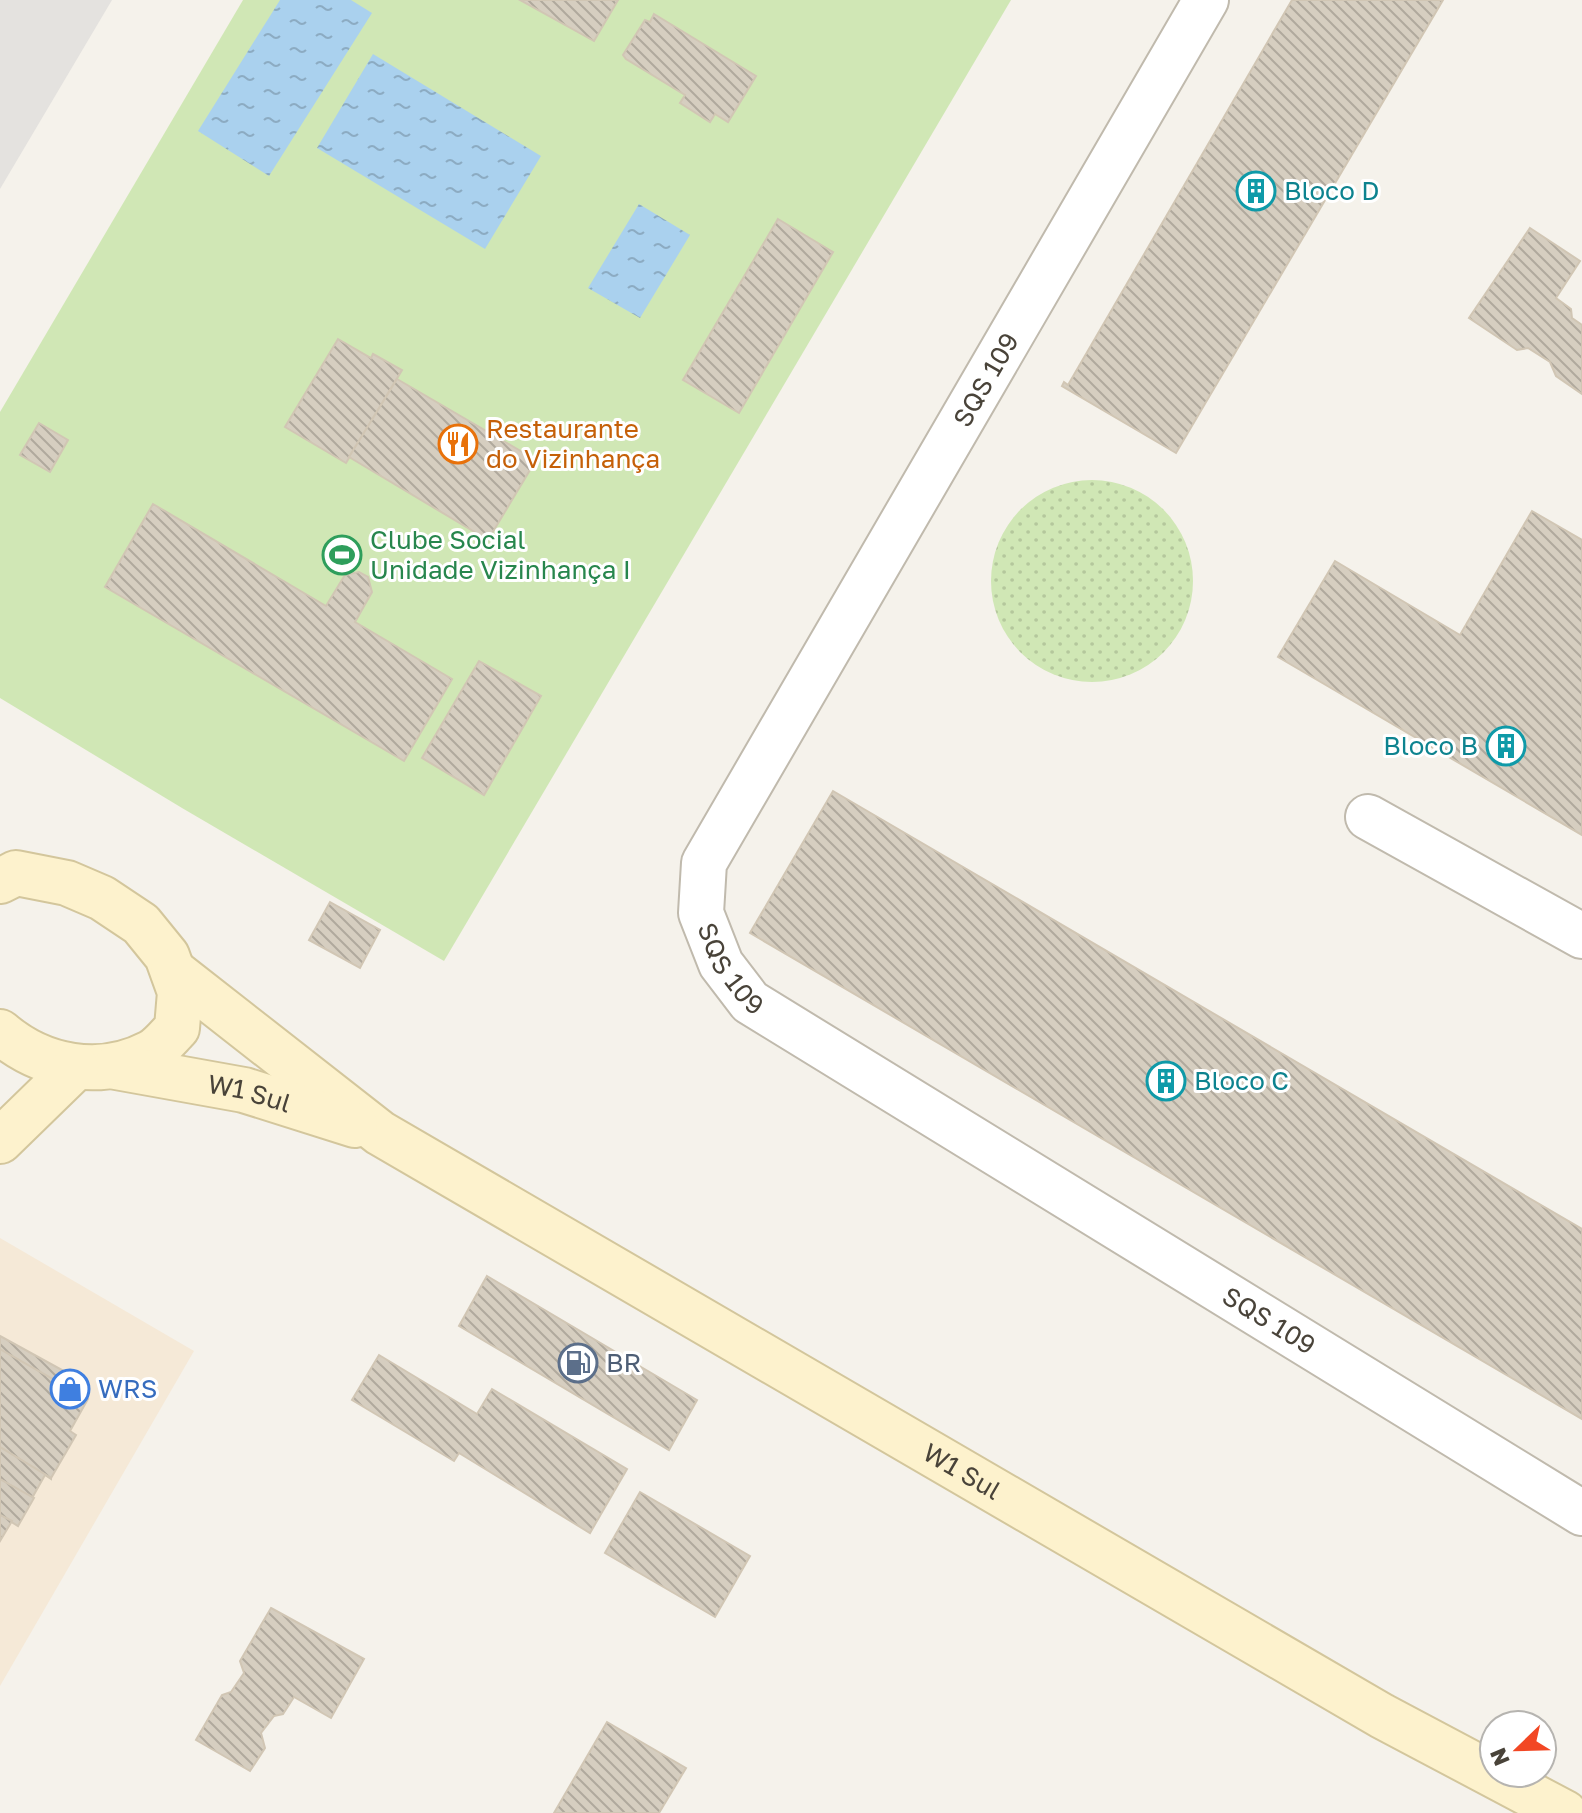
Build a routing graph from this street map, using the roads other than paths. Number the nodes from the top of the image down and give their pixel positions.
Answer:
1 (1206, 0) edge
2 (1368, 817) dead end
3 (5, 874) edge
4 (1582, 936) edge
5 (173, 971) junction
6 (0, 1032) edge
7 (96, 1067) junction
8 (380, 1133) junction
9 (0, 1141) edge
10 (1582, 1513) edge
11 (1556, 1810) edge

1 - 10 street, SQS 109
2 - 4 street
3 - 5 street
5 - 7 street
5 - 8 street, W1 Sul
6 - 7 street, W1 Sul
7 - 8 street, W1 Sul
7 - 9 street
8 - 11 street, W1 Sul

